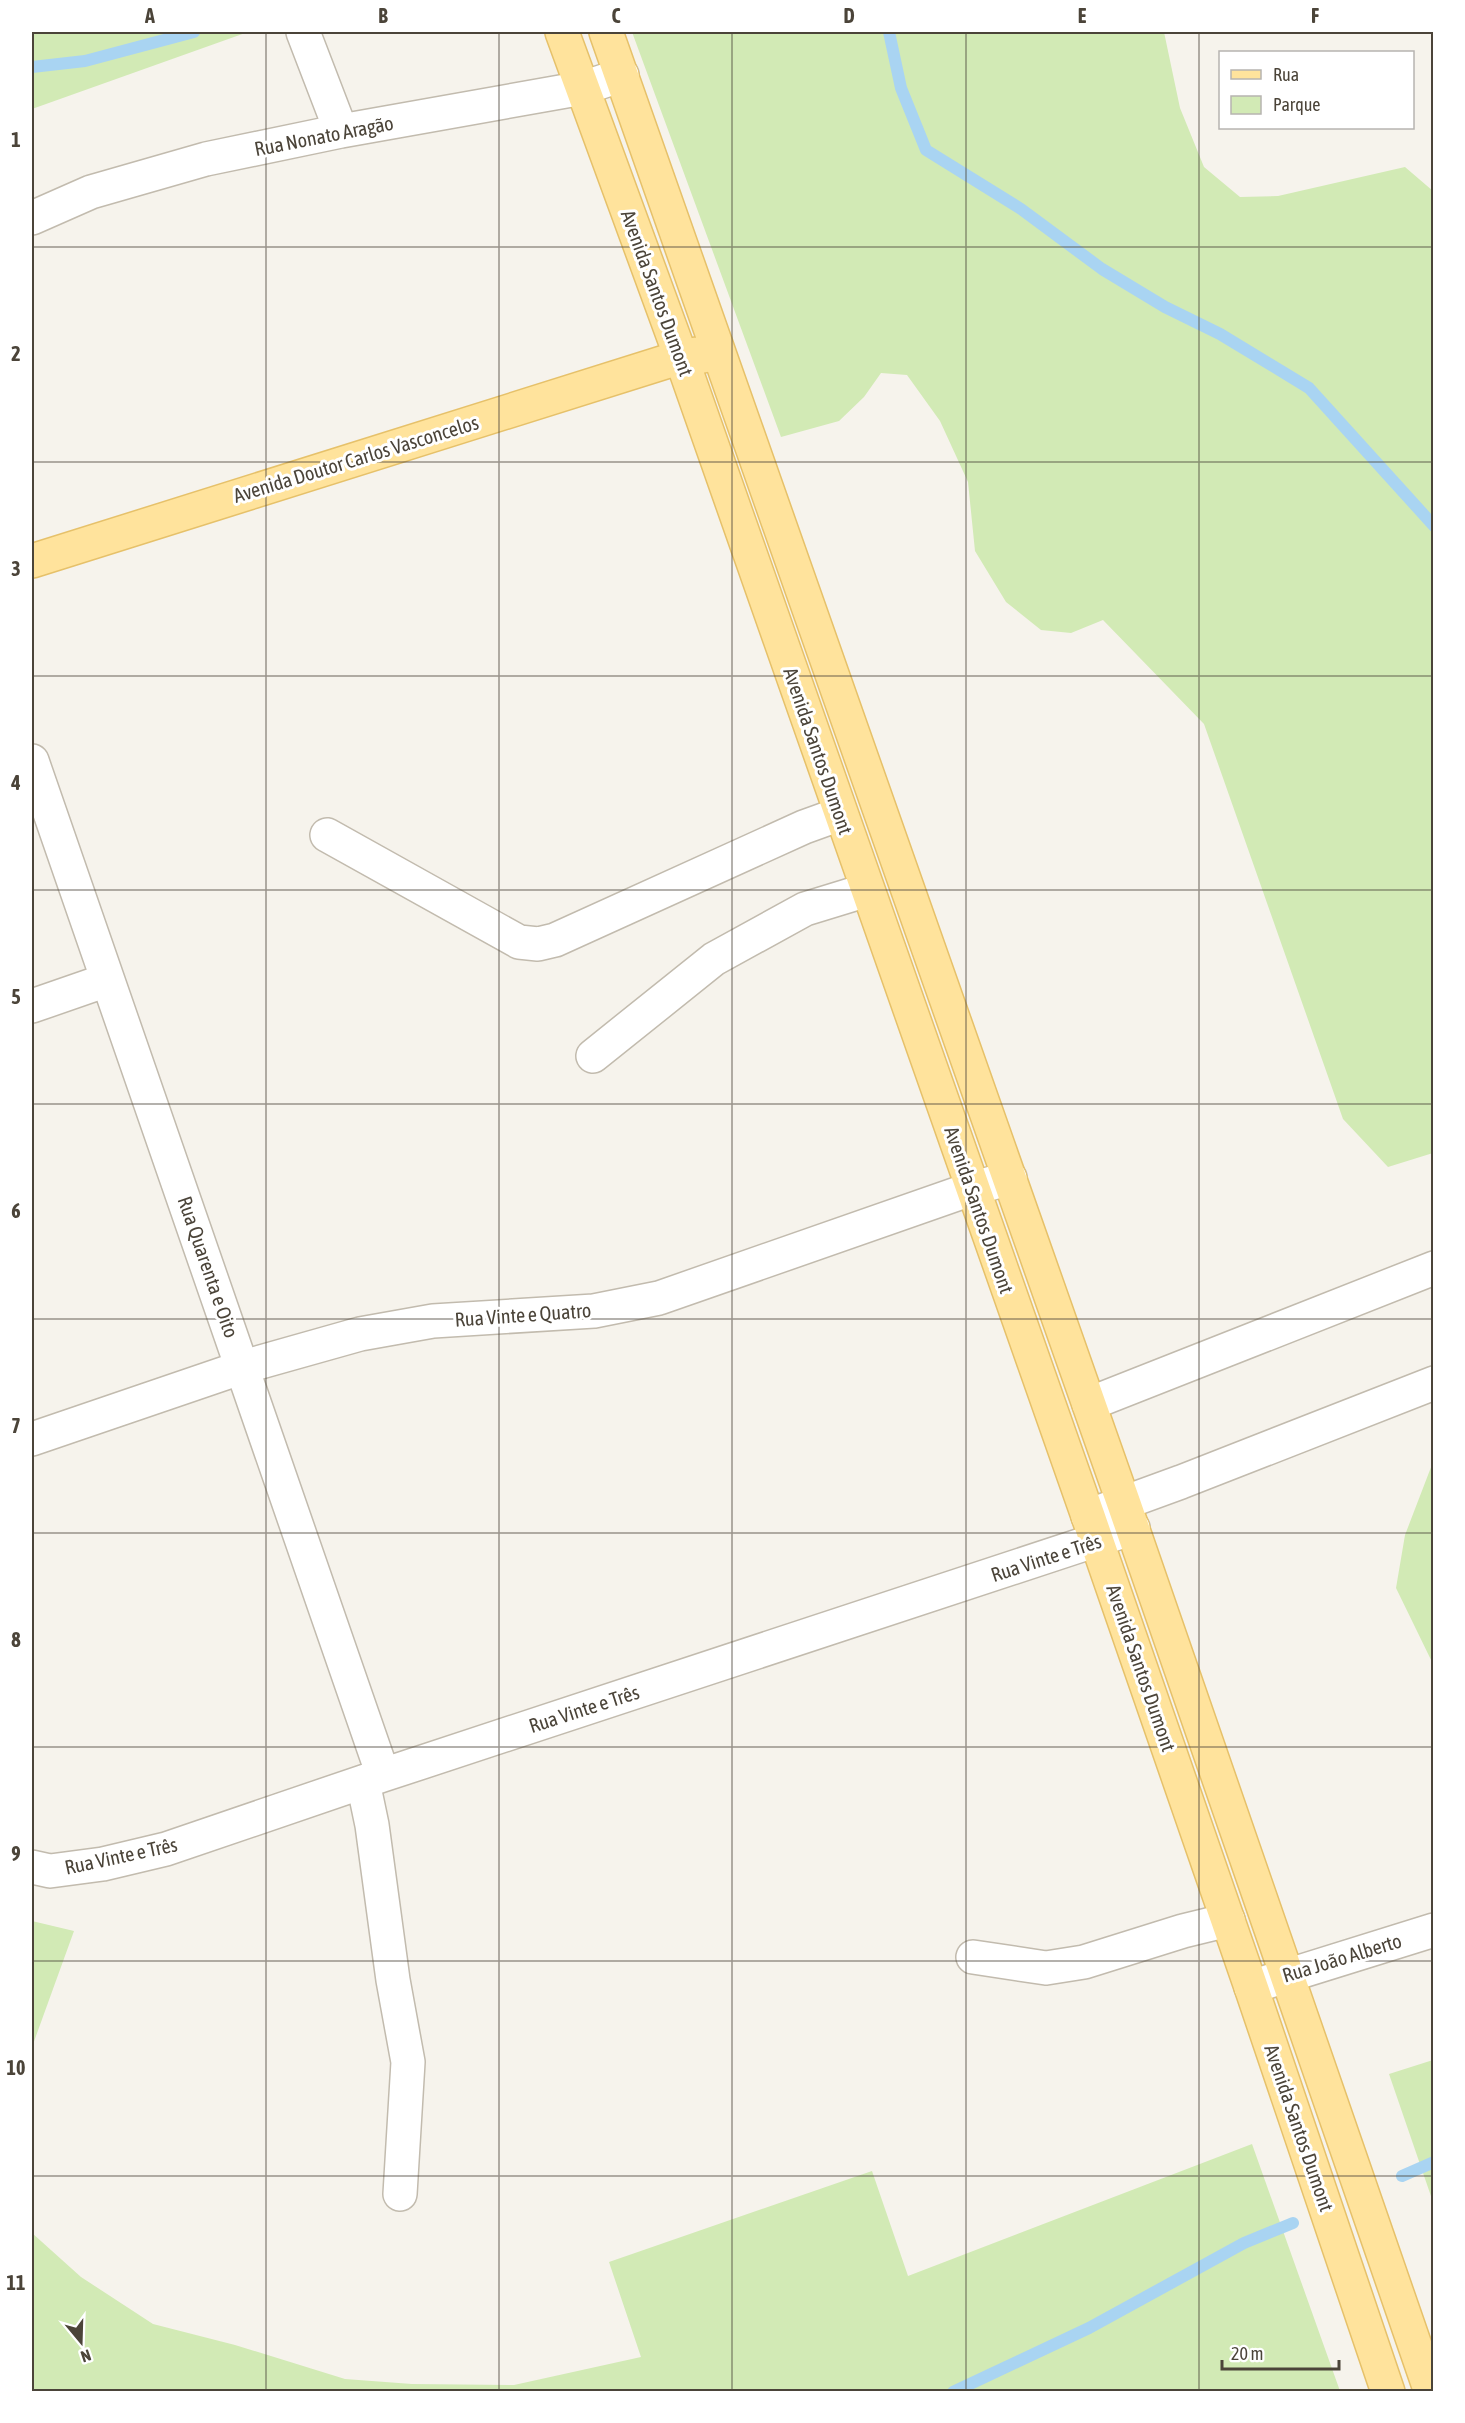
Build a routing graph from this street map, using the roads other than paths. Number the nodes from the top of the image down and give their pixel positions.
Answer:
1 (303, 32) edge
2 (562, 32) edge
3 (606, 32) edge
4 (622, 75) junction
5 (583, 88) junction
6 (341, 131) junction
7 (32, 218) edge
8 (681, 357) junction
9 (782, 525) junction
10 (32, 561) edge
11 (32, 761) edge
12 (840, 814) junction
13 (327, 836) dead end
14 (867, 890) junction
15 (107, 980) junction
16 (32, 1006) edge
17 (593, 1056) dead end
18 (1010, 1178) junction
19 (971, 1189) junction
20 (1434, 1268) edge
21 (243, 1367) junction
22 (1434, 1383) edge
23 (1089, 1404) junction
24 (32, 1439) edge
25 (1128, 1516) junction
26 (1092, 1529) junction
27 (373, 1778) junction
28 (32, 1867) edge
29 (1228, 1920) junction
30 (1434, 1930) edge
31 (973, 1957) dead end
32 (1288, 1974) junction
33 (1251, 1986) junction
34 (400, 2194) dead end
35 (1388, 2391) edge
36 (1431, 2391) edge

1 - 6 street
2 - 5 main road, Avenida Santos Dumont
3 - 4 main road, Avenida Santos Dumont
4 - 5 street, Rua Nonato Aragão
4 - 9 main road, Avenida Santos Dumont
5 - 6 street, Rua Nonato Aragão
5 - 8 main road, Avenida Santos Dumont
6 - 7 street, Rua Nonato Aragão
8 - 9 main road
8 - 10 main road, Avenida Doutor Carlos Vasconcelos
8 - 12 main road, Avenida Santos Dumont
9 - 18 main road, Avenida Santos Dumont
11 - 15 street, Rua Quarenta e Oito
12 - 13 street
12 - 14 main road, Avenida Santos Dumont
14 - 17 street
14 - 19 main road, Avenida Santos Dumont
15 - 16 street
15 - 21 street, Rua Quarenta e Oito
18 - 19 street, Rua Vinte e Quatro
18 - 23 main road, Avenida Santos Dumont
19 - 21 street, Rua Vinte e Quatro
19 - 26 main road, Avenida Santos Dumont
20 - 23 street
21 - 24 street, Rua Vinte e Quatro
21 - 27 street, Rua Quarenta e Oito
22 - 25 street, Rua Vinte e Três
23 - 25 main road, Avenida Santos Dumont
25 - 26 street, Rua Vinte e Três
25 - 32 main road, Avenida Santos Dumont
26 - 27 street, Rua Vinte e Três
26 - 29 main road, Avenida Santos Dumont
27 - 28 street, Rua Vinte e Três
27 - 34 street, Rua Quarenta e Oito
29 - 31 street
29 - 33 main road, Avenida Santos Dumont
30 - 32 street, Rua João Alberto
32 - 33 street, Rua João Alberto
32 - 36 main road, Avenida Santos Dumont
33 - 35 main road, Avenida Santos Dumont

